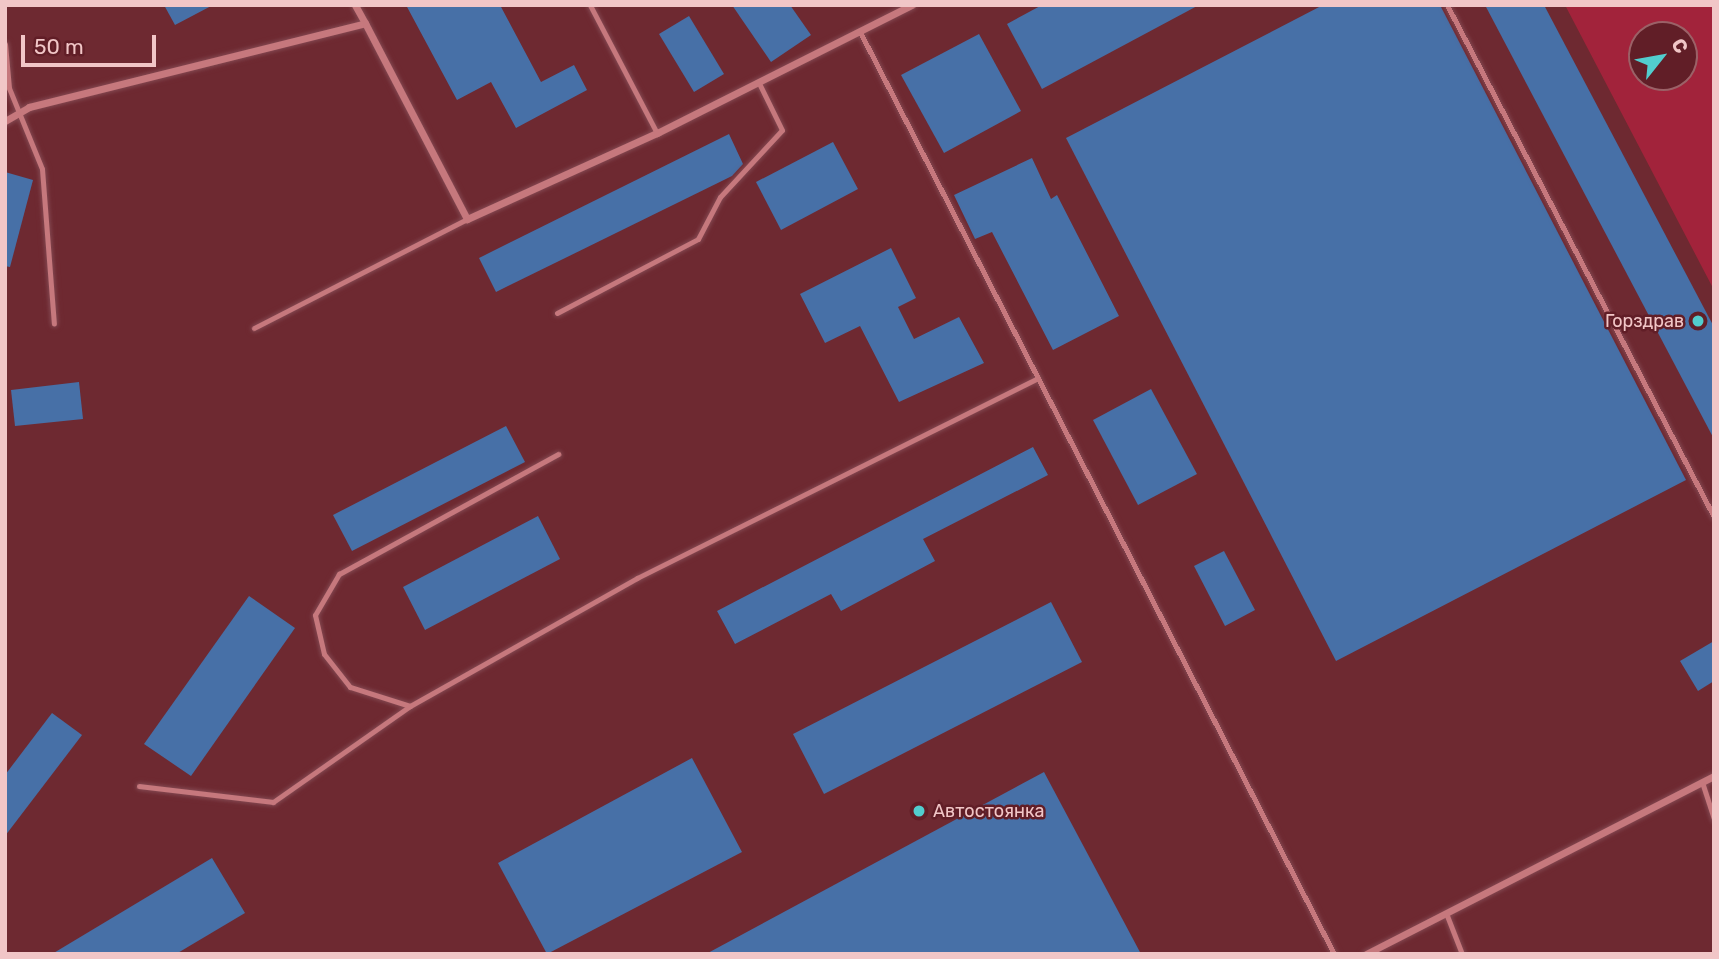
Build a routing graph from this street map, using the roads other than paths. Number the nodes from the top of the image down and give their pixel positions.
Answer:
1 (355, 5) edge
2 (590, 5) edge
3 (912, 5) edge
4 (1447, 5) edge
5 (365, 23) junction
6 (860, 32) junction
7 (5, 44) edge
8 (758, 83) junction
9 (17, 114) junction
10 (5, 121) edge
11 (657, 133) junction
12 (467, 219) junction
13 (558, 313) dead end
14 (54, 324) dead end
15 (254, 328) dead end
16 (1038, 378) junction
17 (558, 454) dead end
18 (1714, 517) edge
19 (410, 706) junction
20 (1714, 776) edge
21 (1702, 782) junction
22 (139, 786) dead end
23 (1714, 819) edge
24 (1446, 913) junction
25 (1334, 954) edge
26 (1366, 954) edge
27 (1462, 954) edge

1 - 5 street
2 - 11 lane
3 - 6 street
4 - 18 lane
5 - 9 street
5 - 12 street
6 - 8 street
6 - 16 lane
7 - 9 lane
8 - 11 street
8 - 13 lane
9 - 10 street
9 - 14 lane
11 - 12 street
12 - 15 lane
16 - 19 lane
16 - 25 lane
17 - 19 lane
19 - 22 lane
20 - 21 street
21 - 23 lane
21 - 24 street
24 - 26 street
24 - 27 lane

